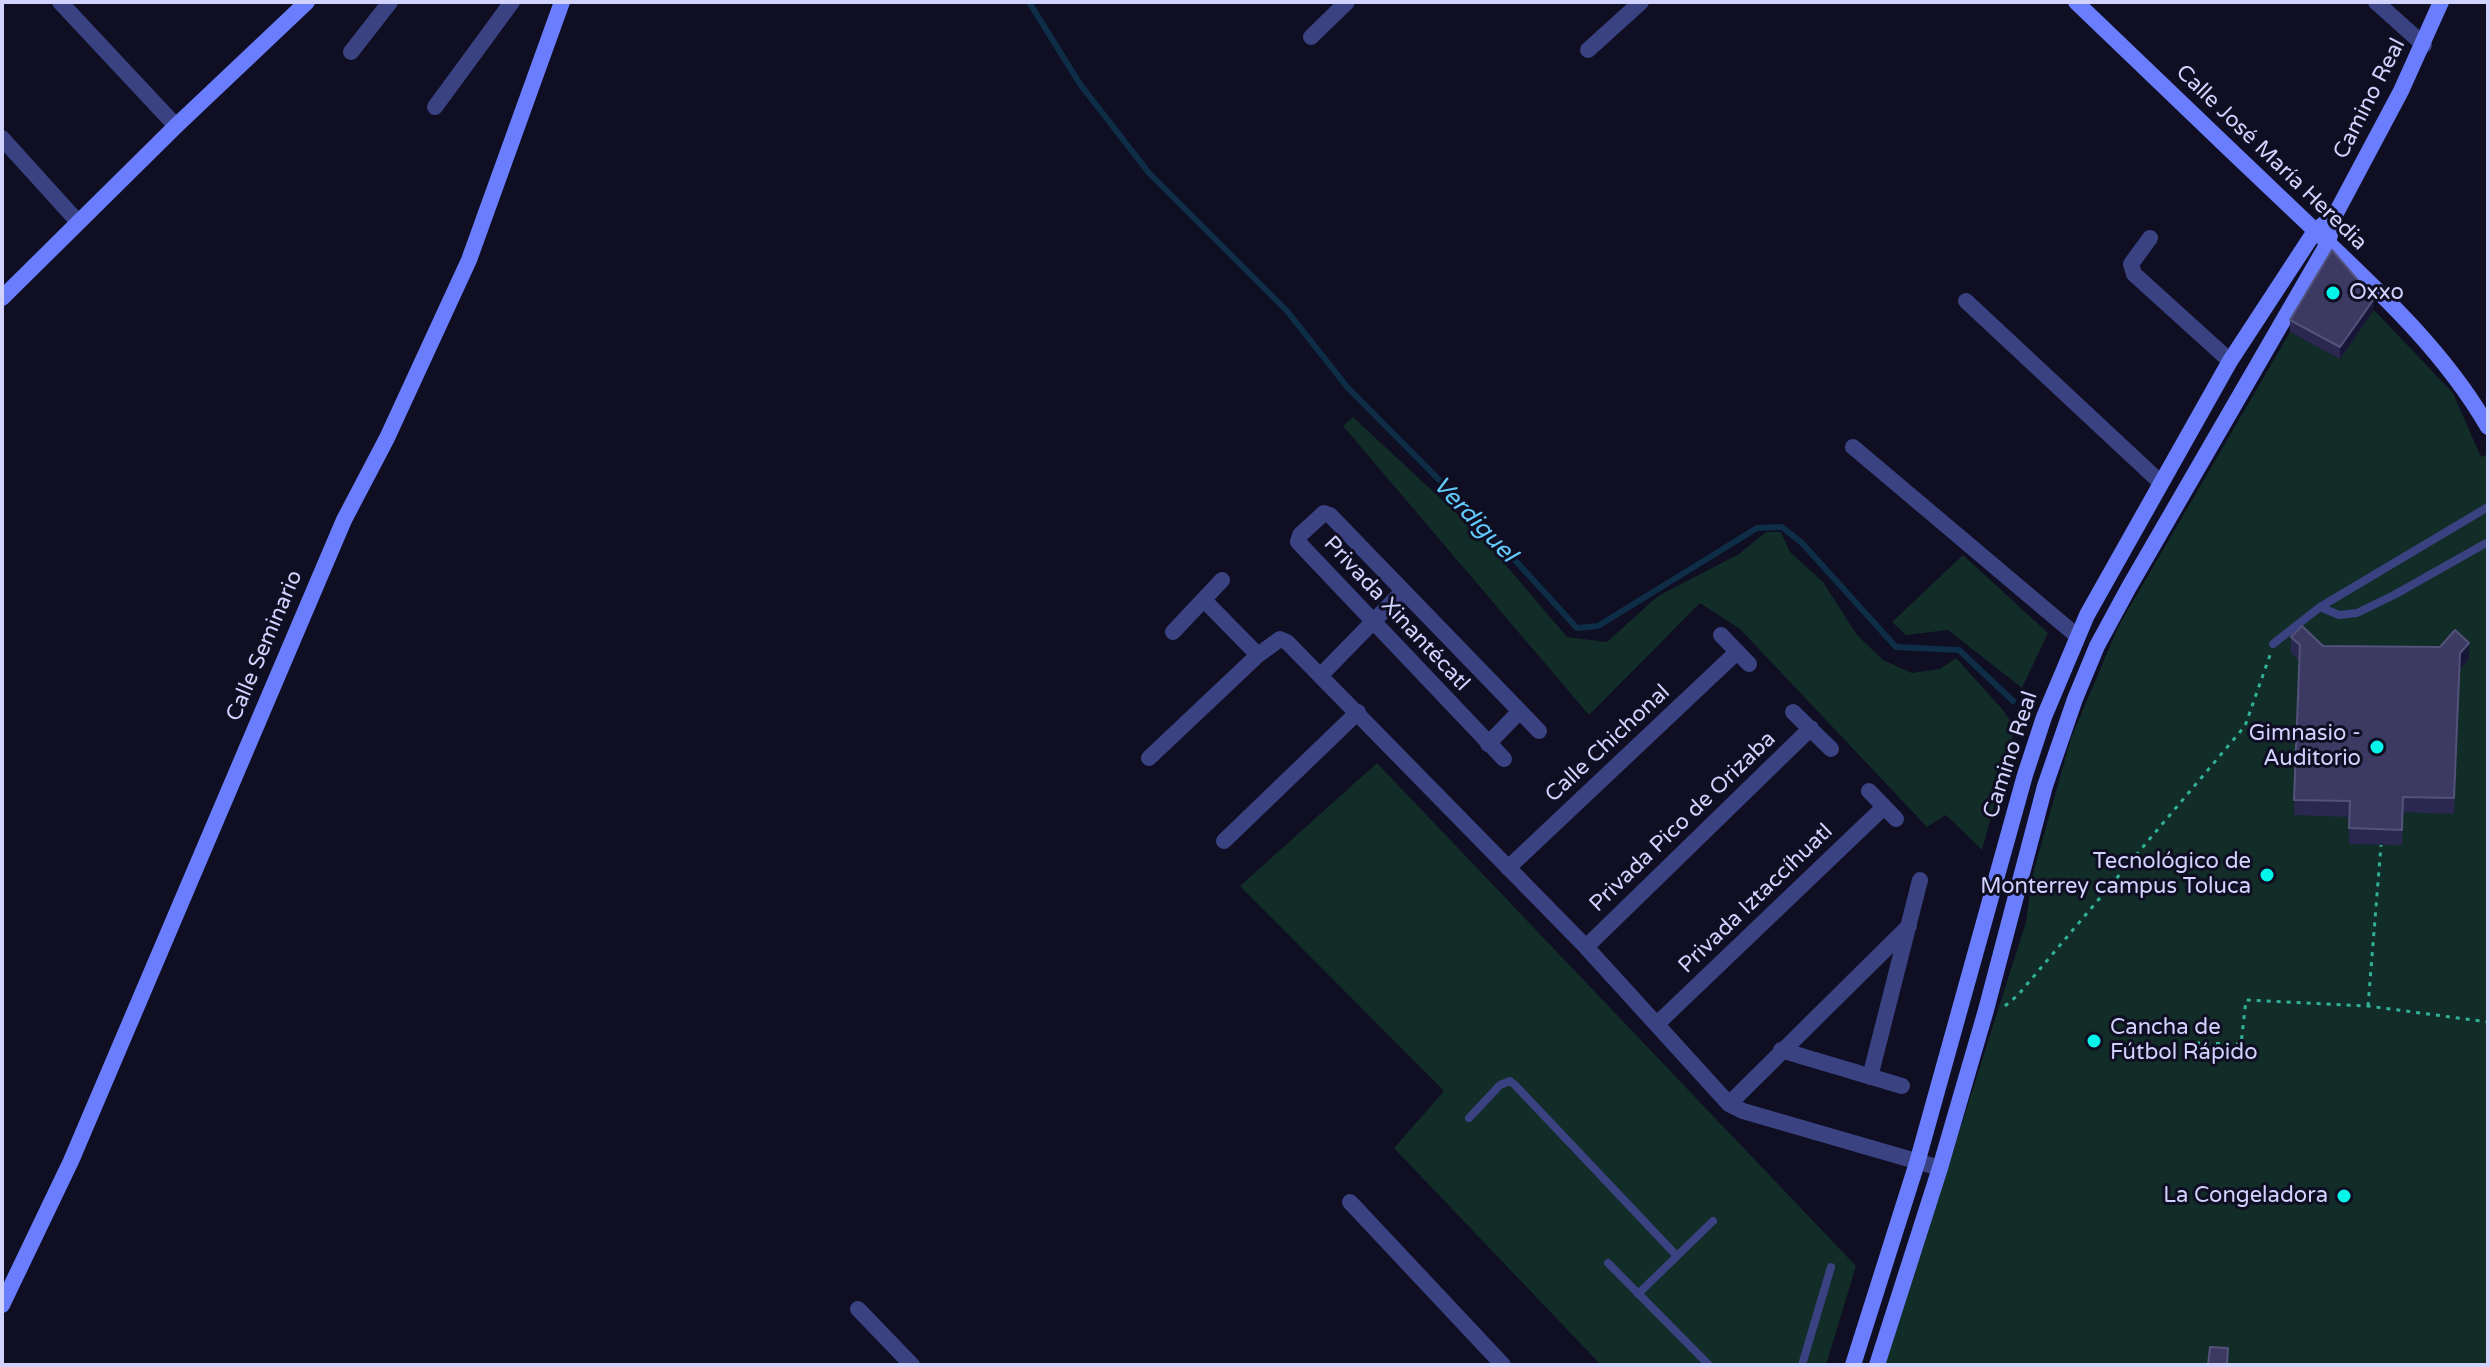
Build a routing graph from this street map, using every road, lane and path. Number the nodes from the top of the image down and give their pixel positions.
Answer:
1 (60, 2) edge
2 (307, 2) edge
3 (390, 2) edge
4 (512, 2) edge
5 (562, 2) edge
6 (1347, 2) edge
7 (1641, 2) edge
8 (2076, 2) edge
9 (2376, 2) edge
10 (2441, 2) edge
11 (1311, 37) dead end
12 (2424, 45) junction
13 (1588, 50) dead end
14 (351, 52) dead end
15 (435, 107) dead end
16 (176, 126) junction
17 (2, 138) edge
18 (2335, 215) junction
19 (78, 222) junction
20 (2315, 231) junction
21 (2150, 238) dead end
22 (2328, 243) junction
23 (2, 298) edge
24 (1966, 301) dead end
25 (2230, 361) junction
26 (2488, 427) edge
27 (1853, 447) dead end
28 (2161, 483) junction
29 (2488, 507) edge
30 (2488, 542) edge
31 (2108, 577) junction
32 (1222, 580) dead end
33 (2129, 587) junction
34 (1403, 591) junction
35 (1204, 600) junction
36 (2320, 607) junction
37 (1373, 624) junction
38 (1173, 632) dead end
39 (1721, 635) dead end
40 (2077, 636) junction
41 (2273, 644) joint
42 (1258, 655) junction
43 (1321, 675) junction
44 (1358, 712) junction
45 (1519, 712) junction
46 (1793, 712) dead end
47 (1811, 728) junction
48 (1539, 731) dead end
49 (1488, 744) junction
50 (1831, 749) dead end
51 (1149, 758) dead end
52 (1504, 759) dead end
53 (1869, 791) dead end
54 (1884, 807) junction
55 (1896, 819) dead end
56 (1224, 841) dead end
57 (2381, 845) edge
58 (1508, 868) junction
59 (1920, 880) dead end
60 (1909, 926) junction
61 (1586, 947) junction
62 (2368, 1006) junction
63 (1986, 1010) junction
64 (2488, 1022) edge
65 (1658, 1023) junction
66 (2196, 1043) dead end
67 (1781, 1050) junction
68 (1870, 1077) junction
69 (1902, 1086) dead end
70 (1729, 1104) junction
71 (1469, 1118) dead end
72 (1917, 1163) junction
73 (1940, 1168) junction
74 (1350, 1202) dead end
75 (1713, 1221) dead end
76 (1677, 1256) junction
77 (1608, 1263) dead end
78 (1831, 1267) dead end
79 (1638, 1294) junction
80 (2, 1305) edge
81 (858, 1309) dead end
82 (912, 1365) edge
83 (1503, 1365) edge
84 (1709, 1365) edge
85 (1802, 1365) edge
86 (1853, 1365) edge
87 (1877, 1365) edge

1 - 16 street
2 - 16 main road
3 - 14 street
4 - 15 street
5 - 80 main road, Calle Seminario
6 - 11 street
7 - 13 street
8 - 20 main road, Calle José María Heredia
9 - 12 street
10 - 12 main road, Camino Real
12 - 18 main road, Camino Real
16 - 19 main road
17 - 19 street
18 - 20 main road, Camino Real
18 - 22 main road, Camino Real
19 - 23 main road
20 - 22 main road, Calle José María Heredia
20 - 25 main road, Camino Real
21 - 25 street
22 - 26 main road, Calle José María Heredia
22 - 33 main road, Camino Real
24 - 28 street
25 - 28 main road, Camino Real
27 - 40 street
28 - 31 main road, Camino Real
29 - 36 lane
30 - 36 lane
31 - 33 main road
31 - 40 main road, Camino Real
32 - 35 street
33 - 63 main road, Camino Real
34 - 37 street
34 - 37 street, Privada Xinantécatl
34 - 45 street, Privada Xinantécatl
35 - 38 street
35 - 42 street
36 - 41 lane
37 - 43 street
37 - 49 street, Privada Xinantécatl
39 - 58 street, Calle Chichonal
40 - 72 main road, Camino Real
41 - 63 path
42 - 43 street
42 - 51 street
43 - 44 street
44 - 56 street
44 - 58 street
45 - 48 street, Privada Xinantécatl
45 - 49 street
46 - 47 street
47 - 50 street
47 - 61 street, Privada Pico de Orizaba
49 - 52 street, Privada Xinantécatl
53 - 54 street
54 - 55 street
54 - 65 street, Privada Iztaccíhuatl
57 - 62 path
58 - 61 street
59 - 60 street
60 - 67 street
60 - 68 street
61 - 65 street
62 - 64 path
62 - 66 path
63 - 73 main road, Camino Real
65 - 70 street
67 - 68 street
67 - 70 street
68 - 69 street
70 - 72 street
71 - 76 lane
72 - 73 street
72 - 86 main road, Camino Real
73 - 87 main road, Camino Real
74 - 83 street
75 - 76 lane
76 - 79 lane
77 - 79 lane
78 - 85 lane
79 - 84 lane
81 - 82 street

